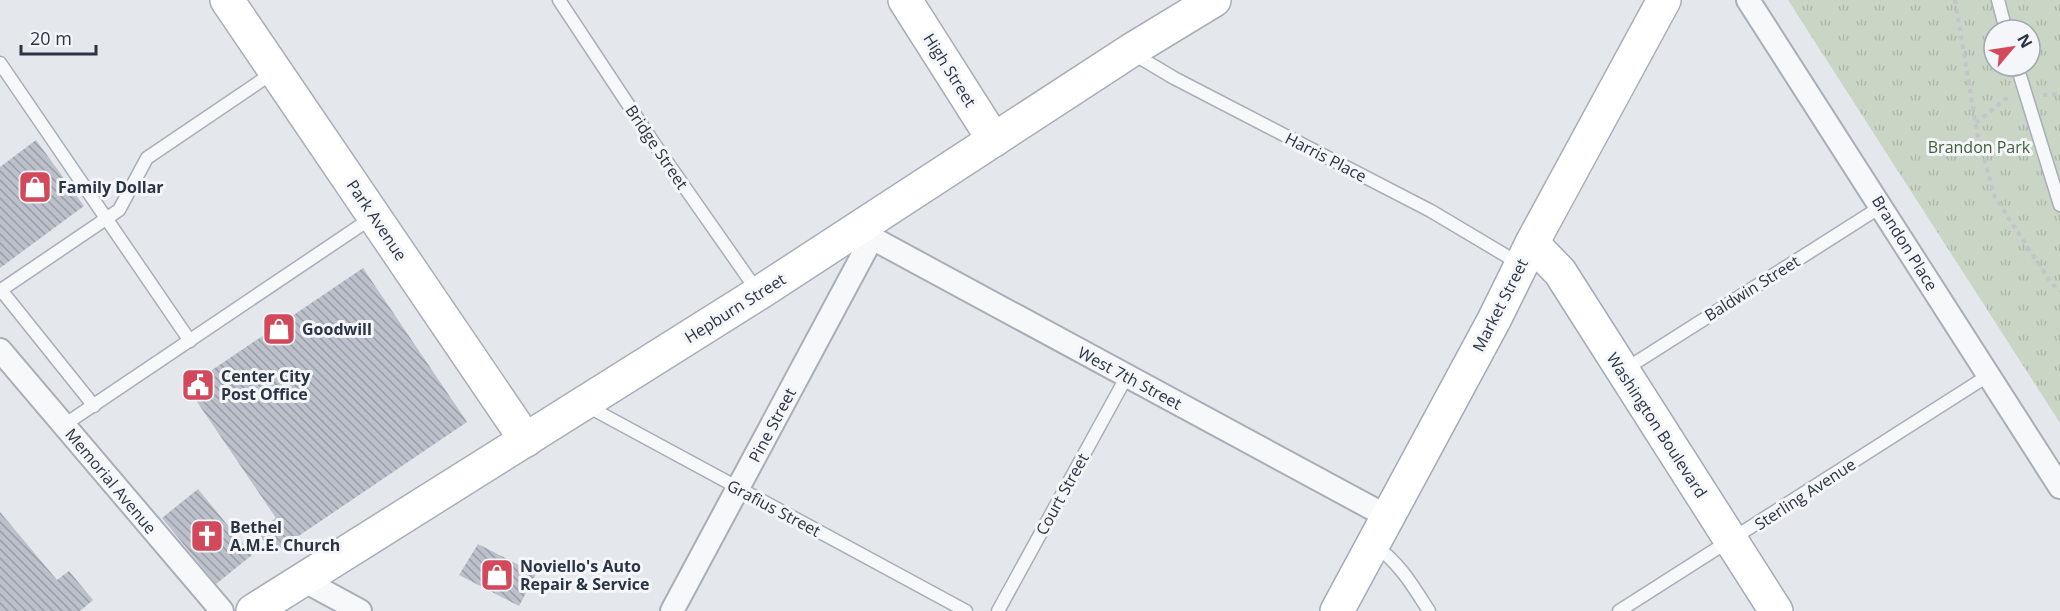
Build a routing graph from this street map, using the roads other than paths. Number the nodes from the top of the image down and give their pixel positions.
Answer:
1 (227, 0) edge
2 (559, 0) edge
3 (905, 0) edge
4 (1214, 0) edge
5 (1664, 0) edge
6 (1748, 0) edge
7 (1998, 0) edge
8 (2003, 18) edge
9 (1130, 51) junction
10 (0, 63) edge
11 (275, 71) junction
12 (2021, 78) edge
13 (994, 140) junction
14 (2060, 205) edge
15 (1882, 206) junction
16 (374, 216) junction
17 (106, 219) junction
18 (868, 232) junction
19 (1527, 254) junction
20 (759, 293) junction
21 (190, 341) junction
22 (0, 350) edge
23 (1623, 371) junction
24 (1989, 375) junction
25 (1127, 376) junction
26 (583, 404) junction
27 (94, 406) junction
28 (64, 425) junction
29 (526, 440) junction
30 (2060, 487) edge
31 (738, 488) junction
32 (1380, 531) junction
33 (1731, 541) junction
34 (303, 580) junction
35 (352, 609) edge
36 (222, 611) edge
37 (253, 611) edge
38 (672, 611) edge
39 (966, 611) edge
40 (998, 611) edge
41 (1337, 611) edge
42 (1429, 611) edge
43 (1619, 611) edge
44 (1776, 611) edge

1 - 11 main road, Park Avenue
2 - 20 lane, Bridge Street
3 - 13 main road, High Street
4 - 9 main road, Hepburn Street
5 - 19 main road, Market Street
6 - 15 street, Brandon Place
7 - 8 lane
9 - 13 main road, Hepburn Street
9 - 19 lane, Harris Place
10 - 17 lane
11 - 16 main road, Park Avenue
11 - 17 lane
12 - 14 lane
13 - 18 main road, Hepburn Street
15 - 23 lane, Baldwin Street
15 - 24 street, Brandon Place
16 - 21 lane
16 - 29 main road, Park Avenue
17 - 21 lane
17 - 27 lane
18 - 20 main road, Hepburn Street
18 - 25 street, West 7th Street
18 - 31 street, Pine Street
19 - 23 main road, Washington Boulevard
19 - 32 main road, Market Street
20 - 26 main road, Hepburn Street
21 - 27 lane
22 - 28 street, Memorial Avenue
23 - 33 main road, Washington Boulevard
24 - 30 street, Brandon Place
24 - 33 lane, Sterling Avenue
25 - 32 street, West 7th Street
25 - 40 lane, Court Street
26 - 29 main road, Hepburn Street
26 - 31 lane, Grafius Street
27 - 28 lane
28 - 36 street, Memorial Avenue
29 - 34 main road, Hepburn Street
31 - 38 street, Pine Street
31 - 39 lane, Grafius Street
32 - 41 main road, Market Street
32 - 42 lane
33 - 43 lane, Sterling Avenue
33 - 44 main road, Washington Boulevard
34 - 35 street
34 - 37 main road, Hepburn Street

